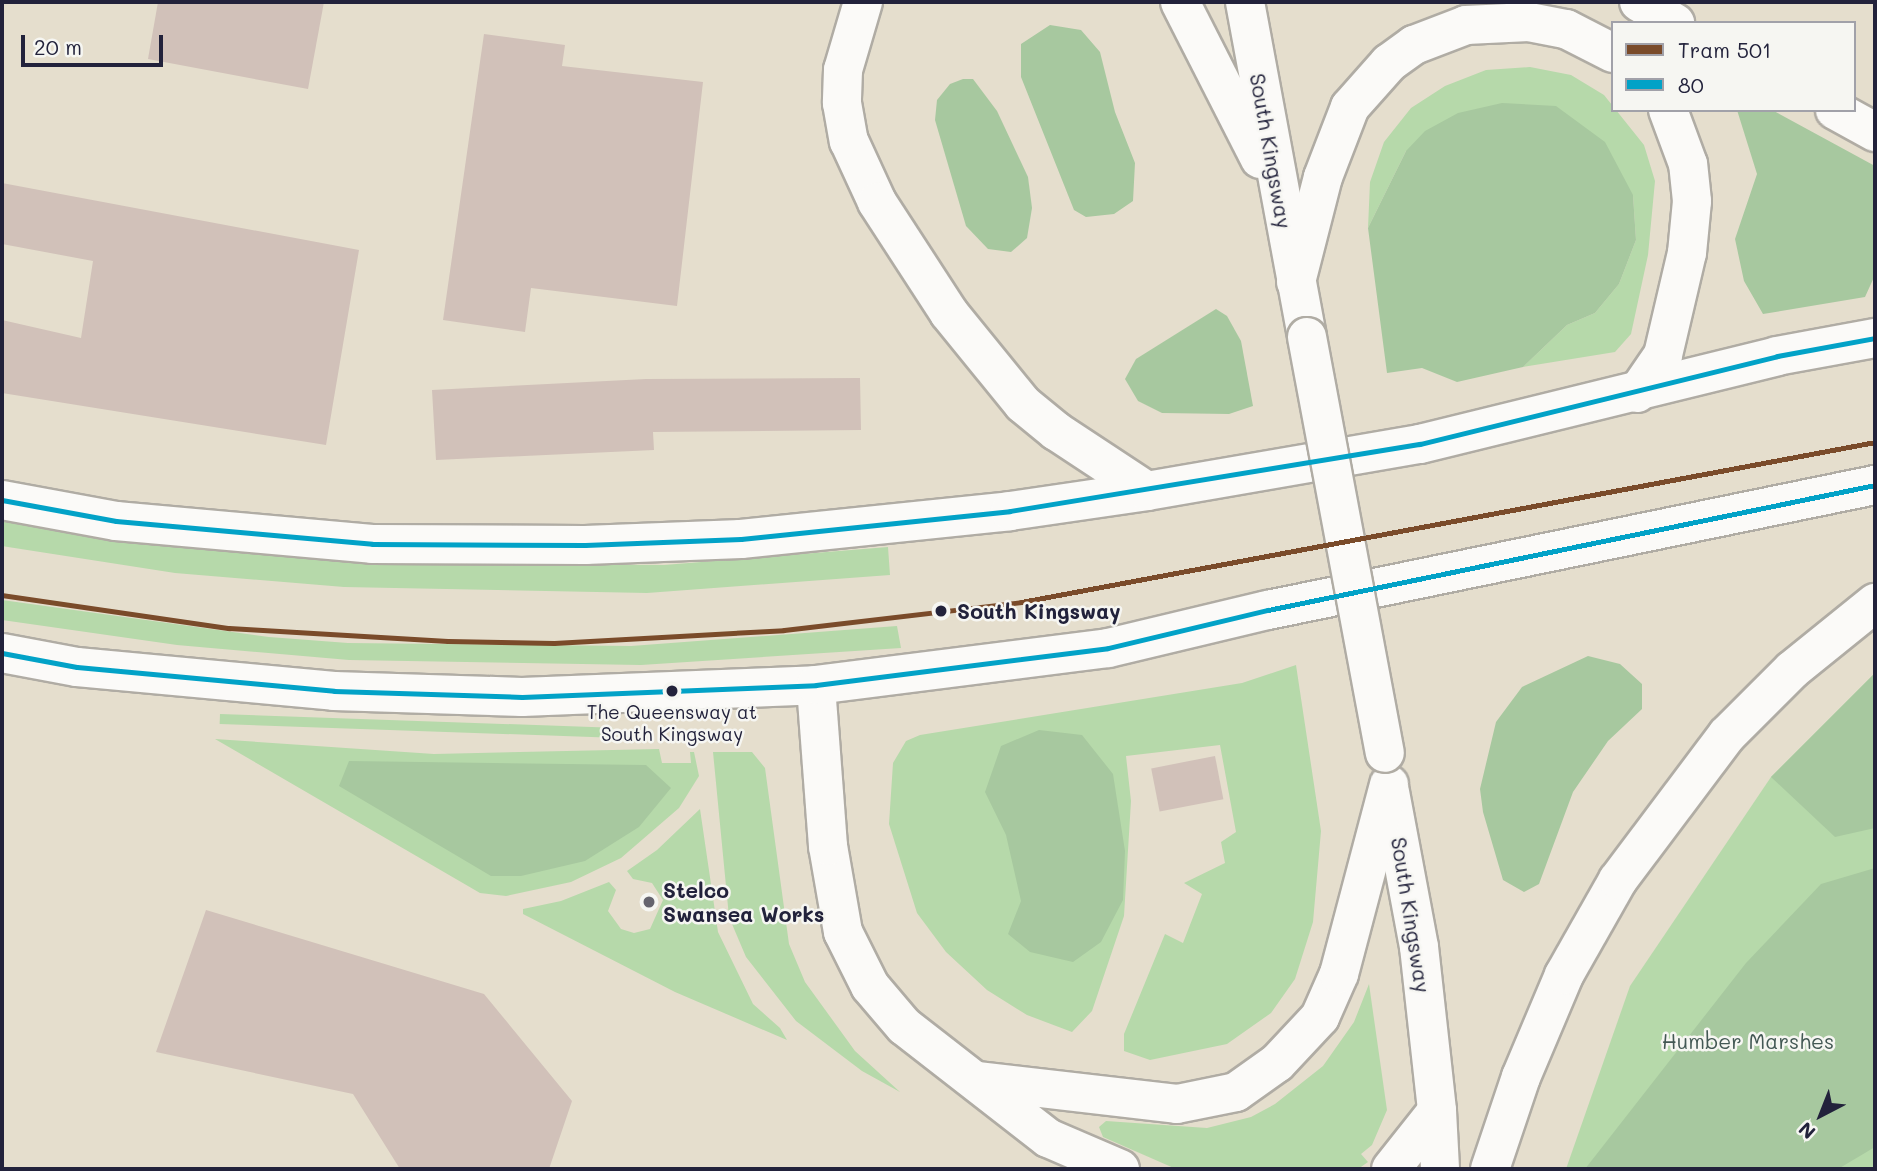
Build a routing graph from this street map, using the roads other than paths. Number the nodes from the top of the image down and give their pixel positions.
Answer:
1 (863, 2) edge
2 (1180, 2) edge
3 (1245, 2) edge
4 (1639, 2) edge
5 (1672, 21) edge
6 (1611, 52) edge
7 (1669, 112) edge
8 (1839, 112) edge
9 (1875, 132) edge
10 (1278, 194) junction
11 (1296, 282) junction
12 (1875, 338) edge
13 (1637, 393) junction
14 (1875, 485) edge
15 (1147, 491) junction
16 (2, 499) edge
17 (1875, 603) edge
18 (2, 653) edge
19 (816, 685) junction
20 (1387, 769) junction
21 (979, 1081) junction
22 (1437, 1111) junction
23 (1121, 1169) edge
24 (1391, 1169) edge
25 (1440, 1169) edge
26 (1490, 1169) edge

1 - 15 main road
2 - 10 main road
3 - 10 main road, South Kingsway
4 - 5 main road
6 - 11 main road
7 - 13 main road
8 - 9 main road
10 - 11 main road, South Kingsway
11 - 20 main road, South Kingsway, bridge
12 - 13 main road
13 - 15 main road
14 - 19 main road
15 - 16 main road
17 - 26 main road
18 - 19 main road
19 - 21 main road
20 - 21 main road
20 - 22 main road, South Kingsway
21 - 23 main road
22 - 24 main road
22 - 25 main road, South Kingsway

